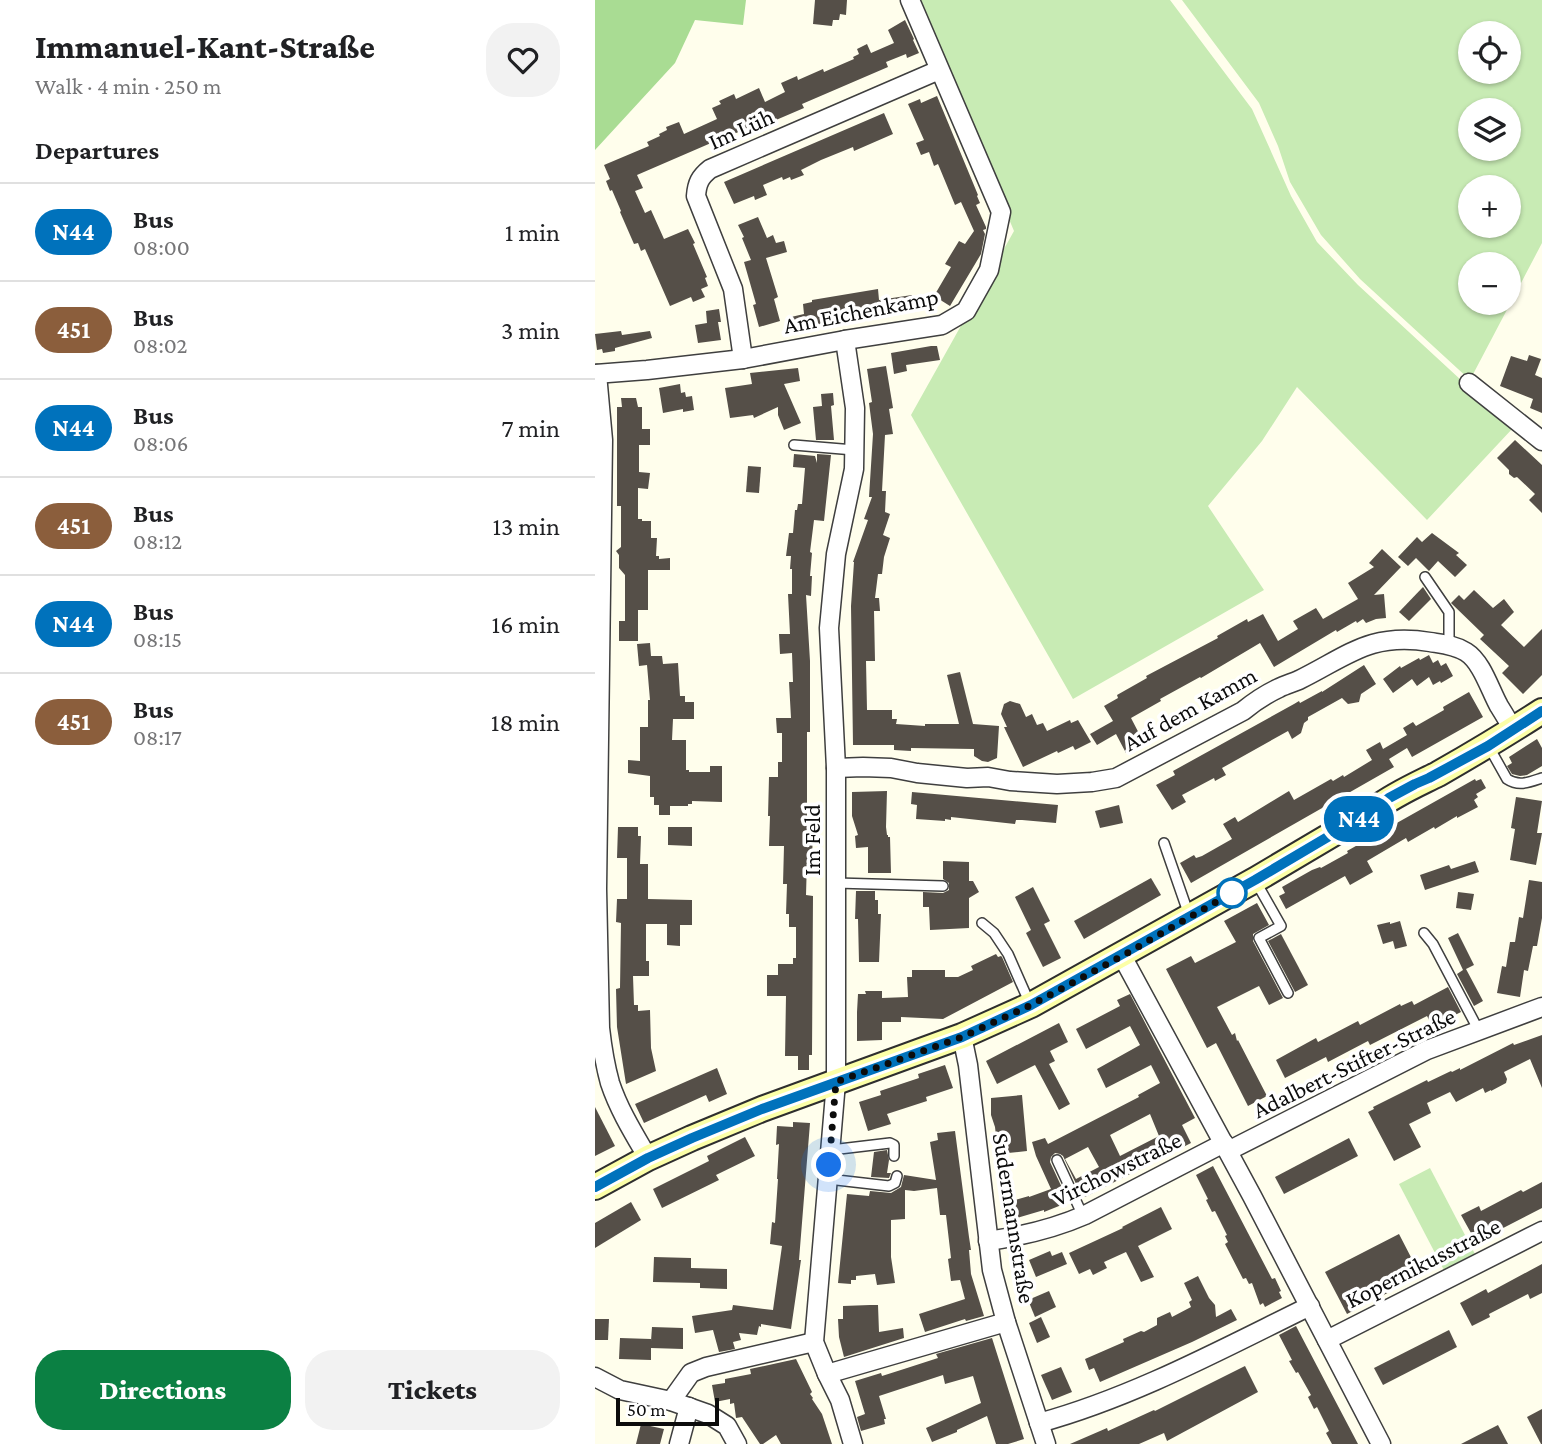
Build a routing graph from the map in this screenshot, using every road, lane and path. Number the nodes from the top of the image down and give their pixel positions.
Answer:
1 (910, 0) edge
2 (939, 70) junction
3 (845, 340) junction
4 (743, 359) junction
5 (596, 374) edge
6 (1469, 383) dead end
7 (1542, 441) edge
8 (794, 445) dead end
9 (854, 450) junction
10 (1425, 577) dead end
11 (1450, 645) junction
12 (1542, 711) edge
13 (1513, 730) junction
14 (1488, 746) junction
15 (836, 768) junction
16 (1542, 778) edge
17 (1164, 844) dead end
18 (1255, 880) junction
19 (836, 883) junction
20 (943, 886) dead end
21 (1189, 917) junction
22 (982, 923) dead end
23 (1424, 933) dead end
24 (1122, 956) junction
25 (1287, 993) dead end
26 (1031, 1005) junction
27 (1542, 1007) edge
28 (1479, 1031) junction
29 (962, 1037) junction
30 (599, 1050) edge
31 (836, 1082) junction
32 (1226, 1147) junction
33 (831, 1150) junction
34 (894, 1156) dead end
35 (648, 1158) junction
36 (1057, 1160) dead end
37 (897, 1176) dead end
38 (828, 1179) junction
39 (595, 1187) edge
40 (1083, 1216) junction
41 (1542, 1231) edge
42 (988, 1241) junction
43 (1310, 1306) junction
44 (1006, 1322) junction
45 (1327, 1340) junction
46 (814, 1342) junction
47 (827, 1374) junction
48 (595, 1377) edge
49 (671, 1401) junction
50 (689, 1406) junction
51 (1039, 1423) junction
52 (679, 1444) edge
53 (737, 1444) edge
54 (853, 1444) edge
55 (1046, 1444) edge
56 (1381, 1444) edge

1 - 2 street, Am Eichenkamp
2 - 3 street, Am Eichenkamp
2 - 4 street, Im Lüh
3 - 4 street, Am Eichenkamp
3 - 9 street, Im Feld
4 - 5 street, Am Eichenkamp
5 - 30 street
6 - 7 street
8 - 9 lane
9 - 15 street, Im Feld
10 - 11 lane
11 - 13 street, Auf dem Kamm
11 - 15 street, Auf dem Kamm
12 - 13 street
13 - 14 street
14 - 16 lane
14 - 18 street
15 - 19 street, Im Feld
17 - 21 lane
18 - 21 street
18 - 25 lane
19 - 20 lane
19 - 31 street, Im Feld
21 - 24 street
22 - 26 lane
23 - 28 lane
24 - 26 street
24 - 32 street
26 - 29 street
27 - 28 street, Adalbert-Stifter-Straße
28 - 32 street, Adalbert-Stifter-Straße
29 - 31 street
29 - 42 street, Sudermannstraße
30 - 35 street
31 - 33 street, Im Feld
31 - 35 street
32 - 40 street, Virchowstraße
32 - 43 street
33 - 34 lane
33 - 38 street, Im Feld
35 - 39 street
36 - 40 lane
37 - 38 lane
38 - 46 street, Im Feld
40 - 42 street, Virchowstraße
41 - 45 street, Kopernikusstraße
42 - 44 street, Sudermannstraße
43 - 45 street
43 - 51 street
44 - 47 street
44 - 51 street, Sudermannstraße
45 - 56 street
46 - 47 street, Im Feld
46 - 49 street
47 - 54 street, Im Feld
48 - 49 street
49 - 50 street
50 - 52 street
50 - 53 street
51 - 55 street, Sudermannstraße

